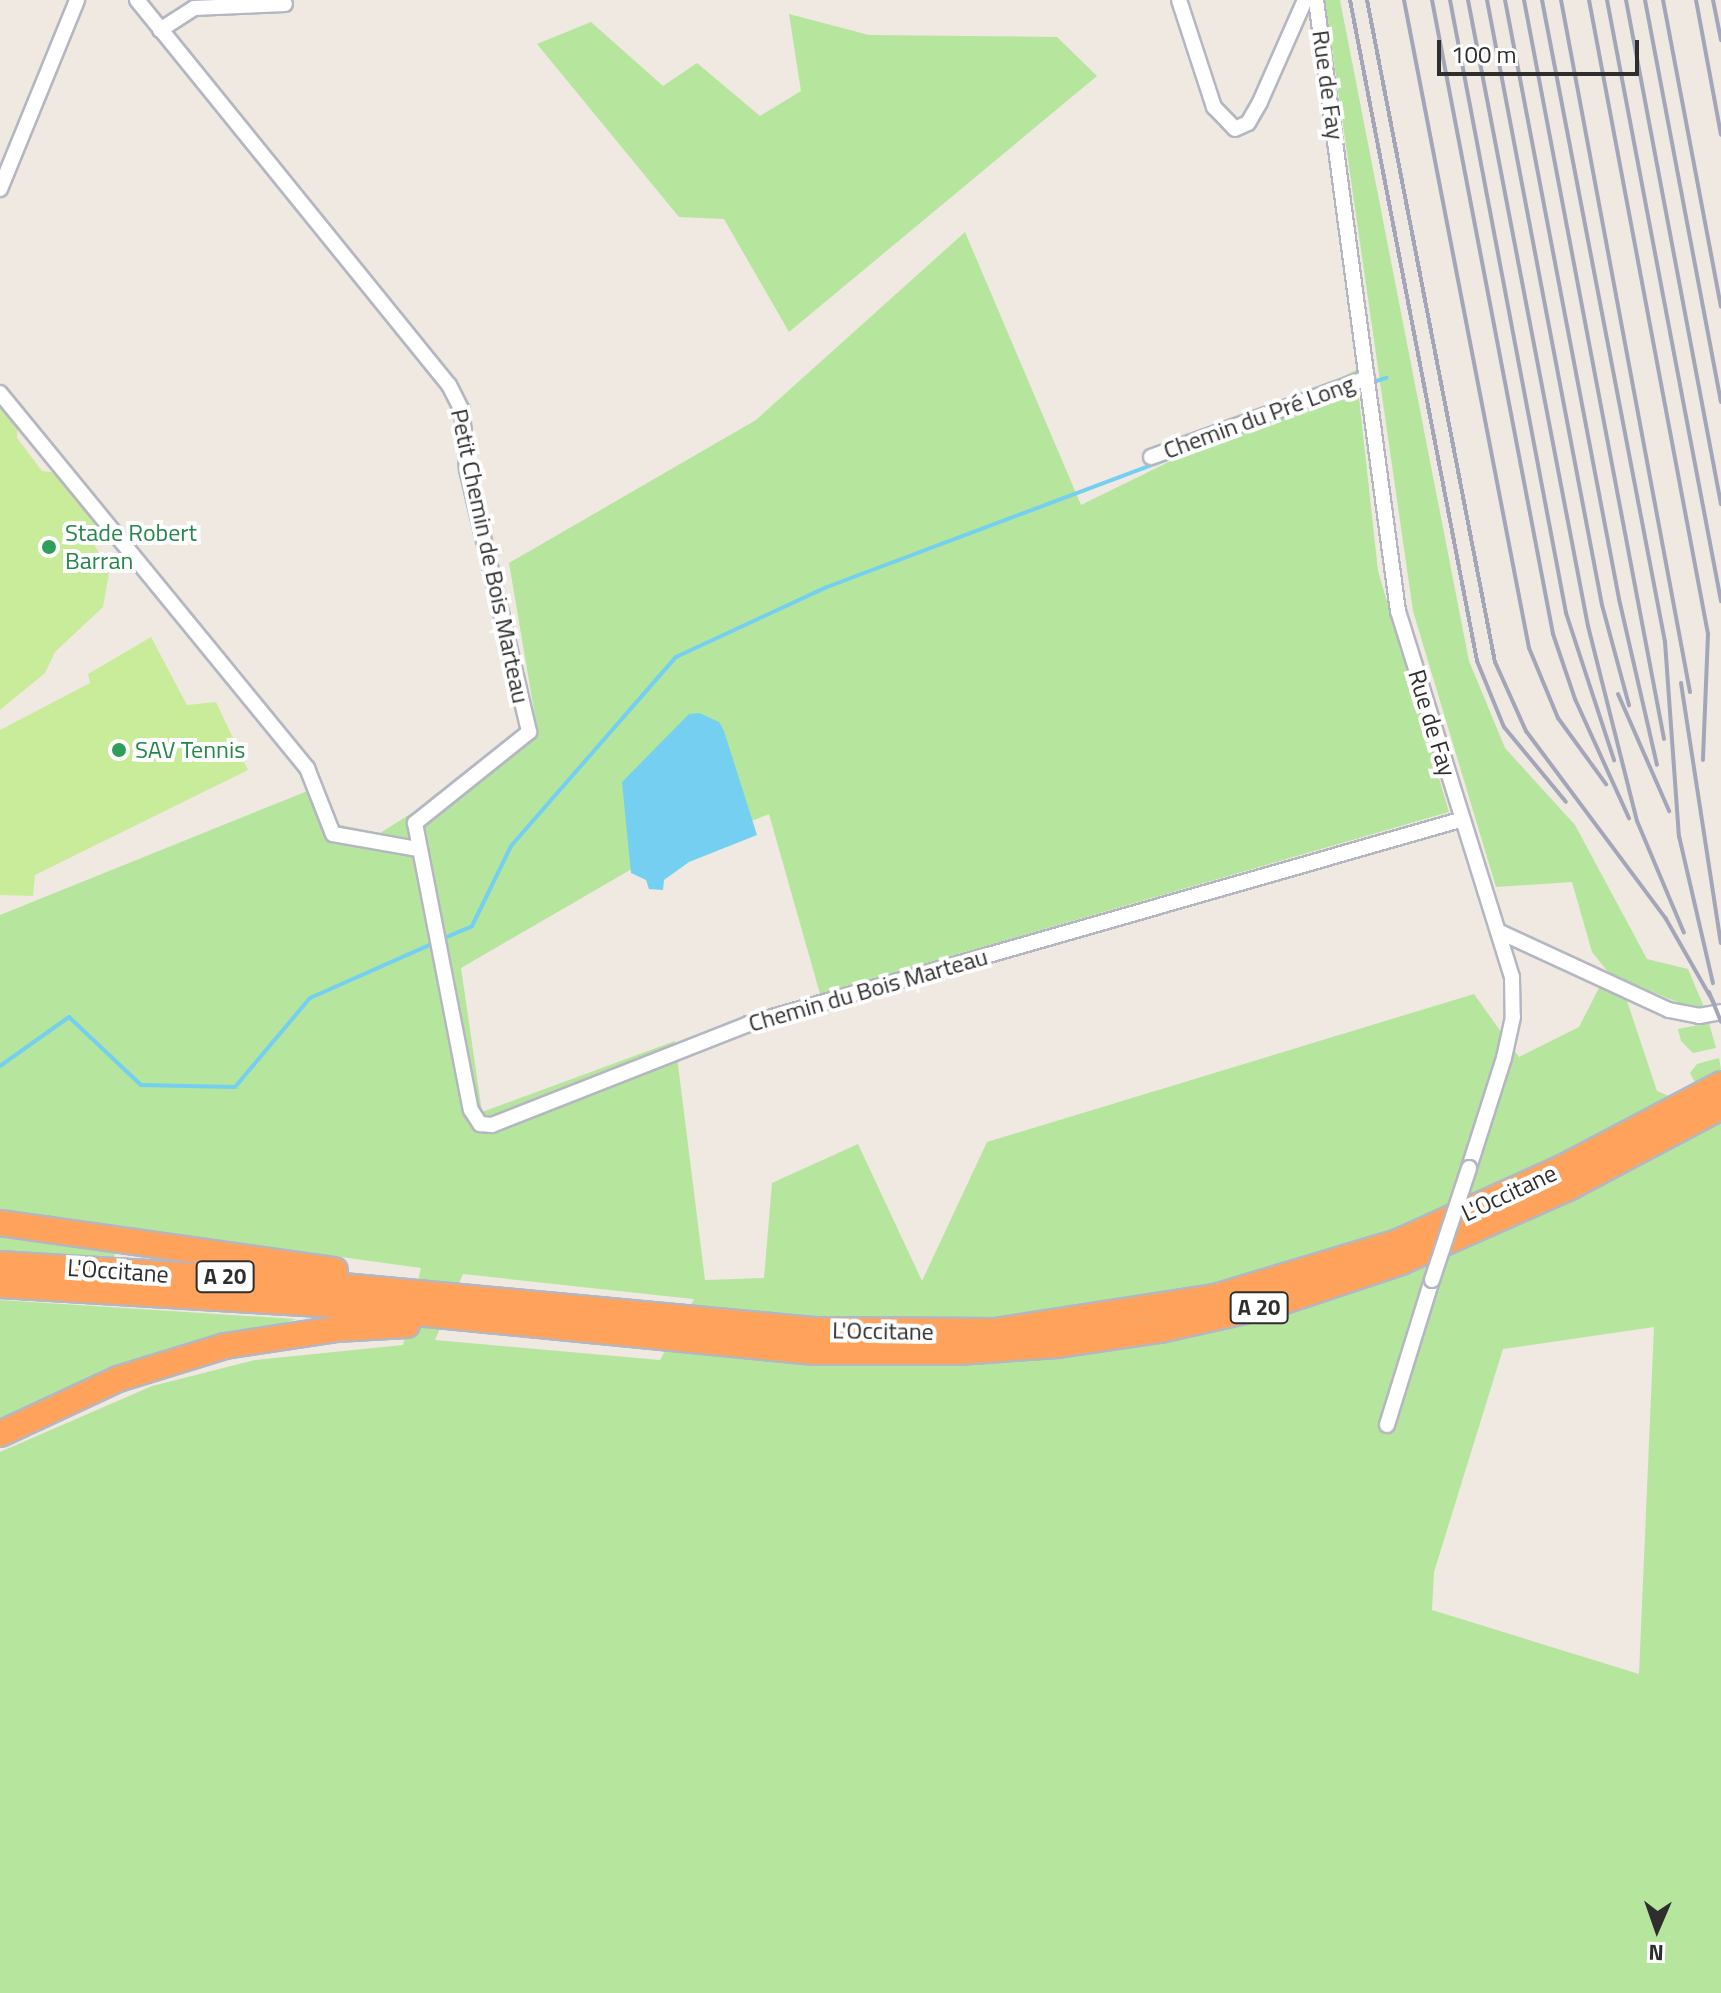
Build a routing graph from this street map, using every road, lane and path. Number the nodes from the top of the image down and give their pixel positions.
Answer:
1 (77, 0) edge
2 (137, 0) edge
3 (1179, 0) edge
4 (1305, 0) edge
5 (1316, 0) edge
6 (285, 4) dead end
7 (160, 30) junction
8 (0, 189) edge
9 (1367, 378) junction
10 (0, 393) edge
11 (1151, 457) dead end
12 (1460, 820) junction
13 (417, 849) junction
14 (436, 926) joint
15 (1500, 932) junction
16 (1721, 1012) edge
17 (1721, 1084) edge
18 (1721, 1107) edge
19 (0, 1223) edge
20 (0, 1264) edge
21 (0, 1285) edge
22 (450, 1295) junction
23 (500, 1323) junction
24 (1387, 1425) dead end
25 (0, 1434) edge

1 - 8 street
2 - 7 street, Petit Chemin de Bois Marteau
3 - 4 street
5 - 9 street, Rue de Fay
6 - 7 street
7 - 13 street, Petit Chemin de Bois Marteau
9 - 11 street, Chemin du Pré Long
9 - 12 street, Rue de Fay
10 - 13 street
12 - 14 street, Chemin du Bois Marteau
12 - 15 street, Rue de Fay
13 - 14 street, Petit Chemin de Bois Marteau
15 - 16 street
15 - 24 street, Rue de Fay, bridge
17 - 22 highway, L'Occitane / A 20
18 - 23 highway, L'Occitane / A 20
19 - 22 highway
20 - 22 highway, L'Occitane / A 20
21 - 23 highway, L'Occitane / A 20
23 - 25 highway

